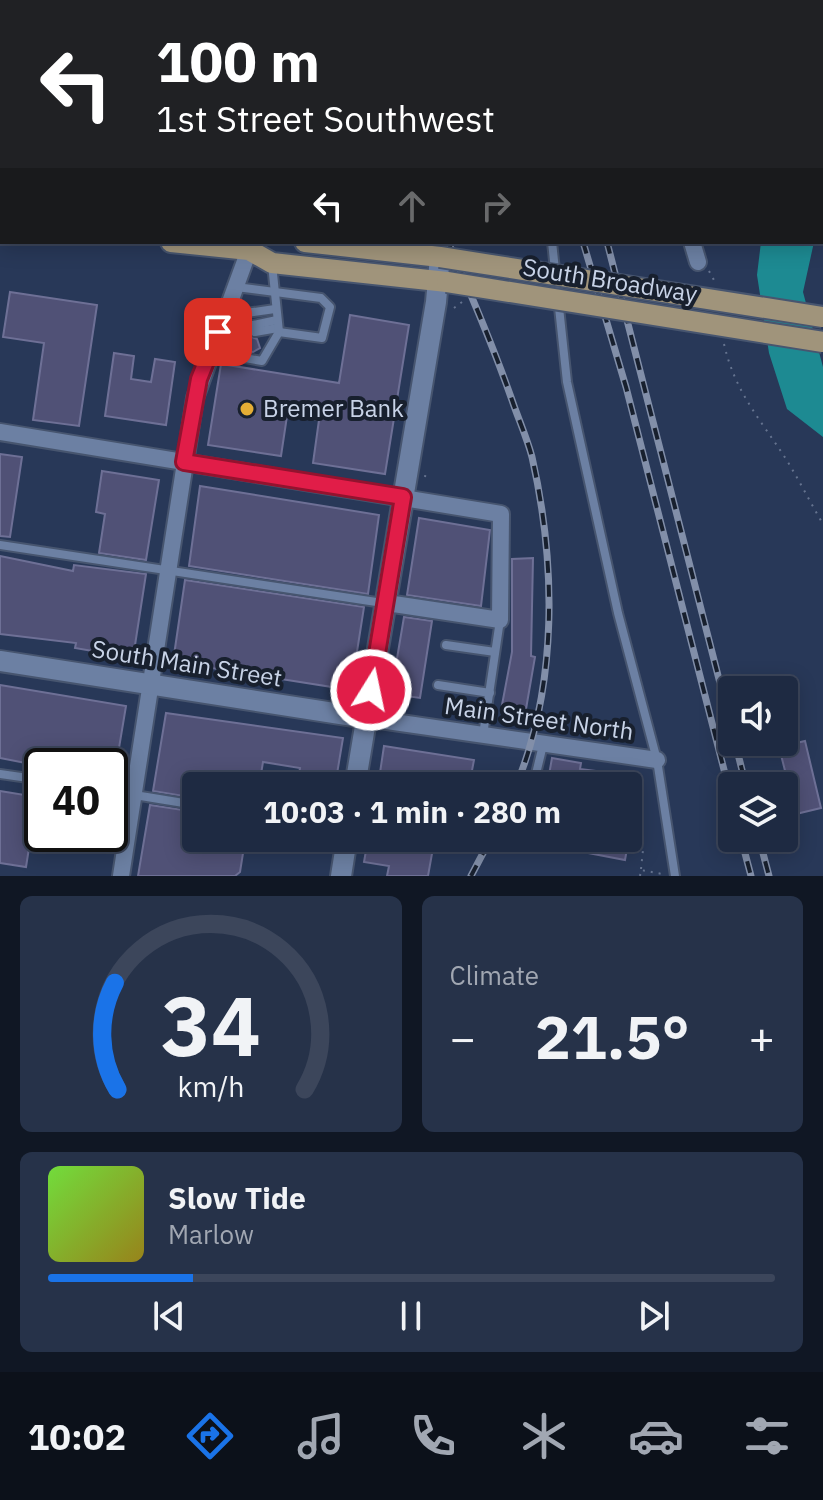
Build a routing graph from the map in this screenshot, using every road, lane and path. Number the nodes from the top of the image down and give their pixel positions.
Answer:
1 (228, 244) edge
2 (323, 244) edge
3 (552, 244) edge
4 (693, 244) edge
5 (256, 245) edge
6 (440, 257) junction
7 (698, 262) joint
8 (272, 263) junction
9 (443, 281) junction
10 (715, 286) dead end
11 (235, 287) junction
12 (273, 292) junction
13 (275, 309) junction
14 (823, 317) edge
15 (278, 327) junction
16 (230, 328) junction
17 (254, 329) dead end
18 (723, 337) dead end
19 (823, 342) edge
20 (210, 352) junction
21 (0, 432) edge
22 (184, 462) junction
23 (403, 497) junction
24 (823, 524) edge
25 (0, 545) edge
26 (165, 573) junction
27 (387, 603) junction
28 (500, 620) junction
29 (446, 645) dead end
30 (495, 652) junction
31 (0, 661) edge
32 (150, 684) junction
33 (438, 685) dead end
34 (490, 693) junction
35 (366, 718) junction
36 (483, 736) junction
37 (543, 745) junction
38 (657, 760) junction
39 (357, 772) edge
40 (536, 772) edge
41 (0, 774) edge
42 (24, 777) edge
43 (128, 794) edge
44 (134, 795) junction
45 (182, 803) edge
46 (643, 850) dead end
47 (345, 852) edge
48 (641, 870) junction
49 (663, 874) edge
50 (121, 876) edge
51 (341, 876) edge
52 (640, 876) edge
53 (675, 876) edge

1 - 5 main road, South Broadway
2 - 6 main road, South Broadway
3 - 38 lane
4 - 7 street
5 - 8 main road, South Broadway
5 - 11 street
6 - 9 street
6 - 14 main road, South Broadway, bridge
7 - 10 path
8 - 9 main road, South Broadway
8 - 12 lane
9 - 19 main road, South Broadway, bridge
9 - 23 street
11 - 12 lane
11 - 16 street
12 - 13 lane
12 - 15 lane
13 - 15 lane
13 - 16 lane
15 - 17 lane
15 - 20 lane
16 - 20 street
18 - 24 path
20 - 22 street
21 - 22 street
22 - 23 street
22 - 26 street
23 - 27 street
23 - 28 street
25 - 26 lane
26 - 27 lane
26 - 32 street
27 - 28 street
27 - 35 street
28 - 30 lane
29 - 30 lane
30 - 34 lane
31 - 32 street, South Main Street
32 - 35 street, South Main Street
32 - 44 street
33 - 34 lane
34 - 36 lane
35 - 36 street, Main Street North
35 - 39 street
36 - 37 street, Main Street North
37 - 38 street, Main Street North
37 - 40 lane
38 - 53 lane
41 - 42 lane
43 - 44 lane
44 - 45 lane
44 - 50 street
46 - 48 path
47 - 51 street
48 - 49 path
48 - 52 path

